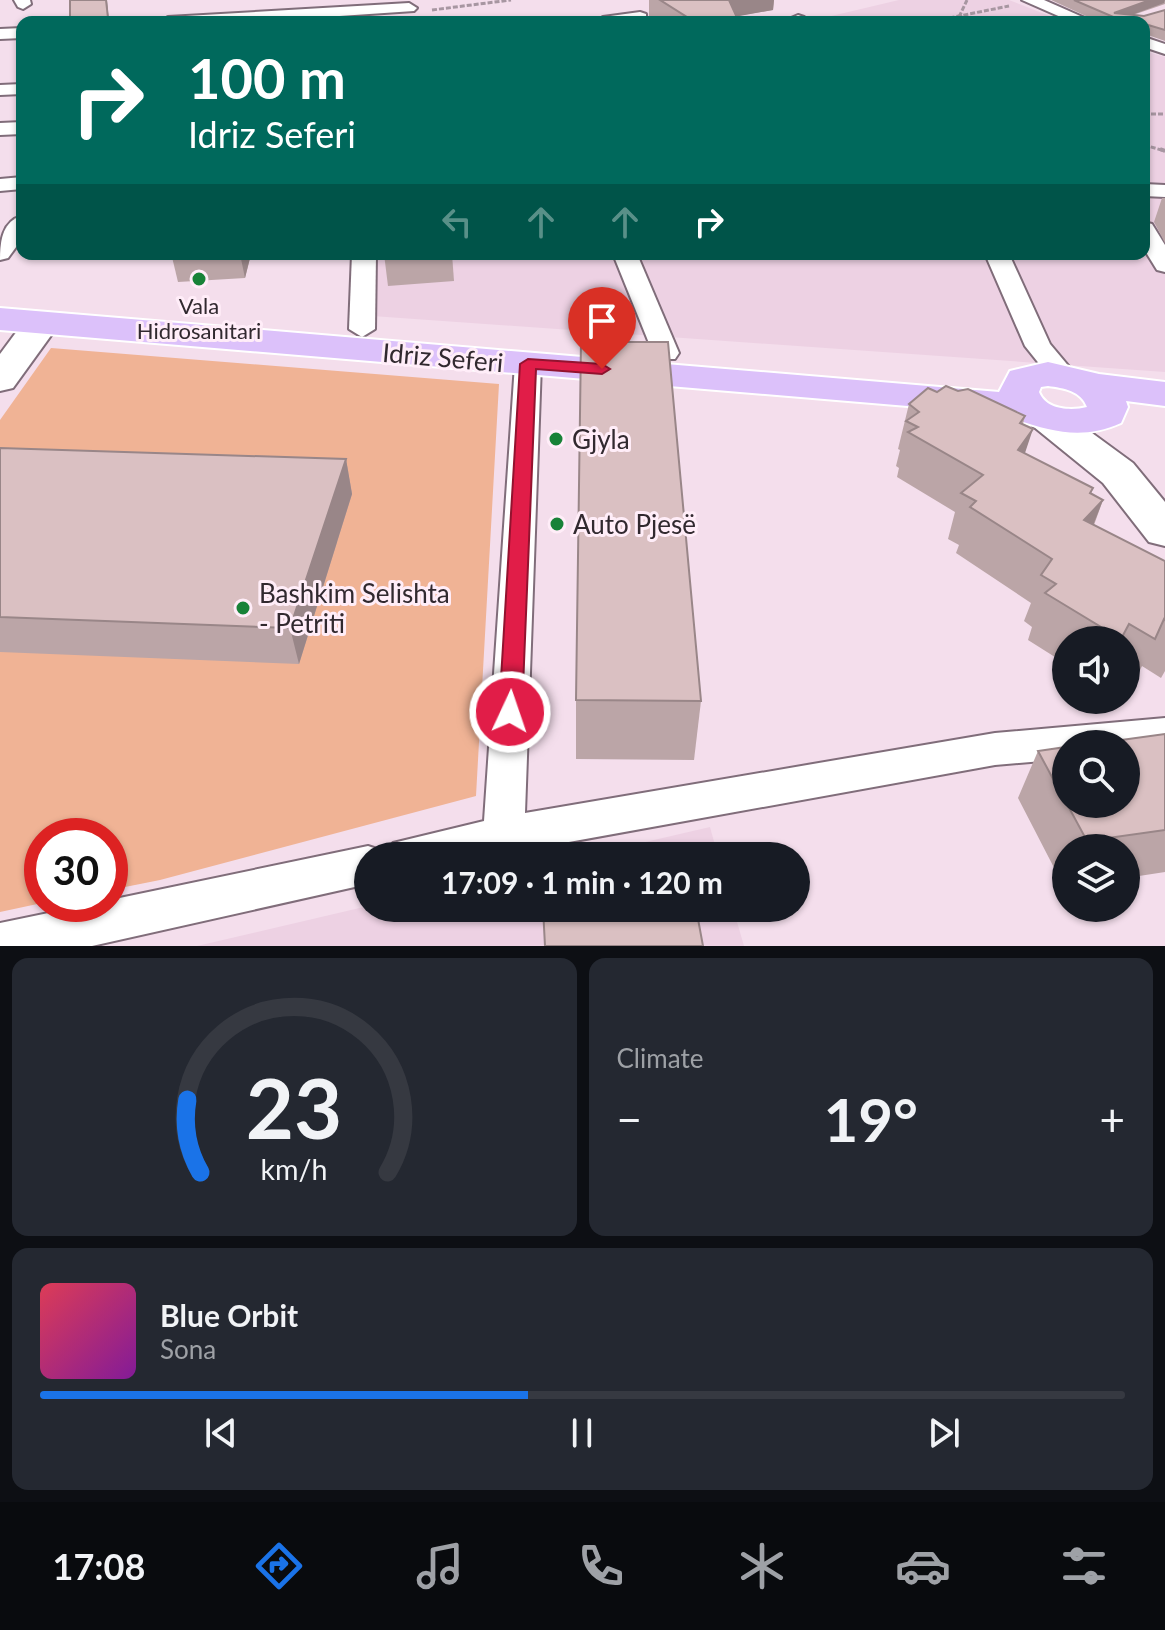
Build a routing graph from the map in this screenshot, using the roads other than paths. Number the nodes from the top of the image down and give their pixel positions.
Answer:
1 (1035, 1) edge
2 (411, 10) edge
3 (290, 16) edge
4 (1071, 16) edge
5 (16, 231) edge
6 (1150, 239) edge
7 (0, 253) edge
8 (364, 260) edge
9 (627, 260) edge
10 (1000, 260) edge
11 (1165, 265) edge
12 (0, 301) edge
13 (0, 319) edge
14 (42, 323) junction
15 (362, 329) junction
16 (666, 353) junction
17 (528, 364) junction
18 (0, 380) edge
19 (1059, 391) junction
20 (1165, 394) edge
21 (1165, 417) edge
22 (1165, 531) edge
23 (1165, 734) edge
24 (504, 835) junction
25 (472, 842) edge
26 (354, 868) edge
27 (0, 945) edge

1 - 4 street
2 - 3 street
5 - 7 street
6 - 11 street
8 - 15 street
9 - 16 street
10 - 19 street
12 - 15 main road, Idriz Seferi
13 - 14 main road, Idriz Seferi
14 - 17 main road, Idriz Seferi
14 - 18 street
15 - 16 main road, Idriz Seferi
16 - 19 main road, Idriz Seferi
17 - 19 main road, Idriz Seferi
17 - 24 street
19 - 20 main road
19 - 21 main road
19 - 22 street
23 - 24 street
24 - 25 street
26 - 27 street

